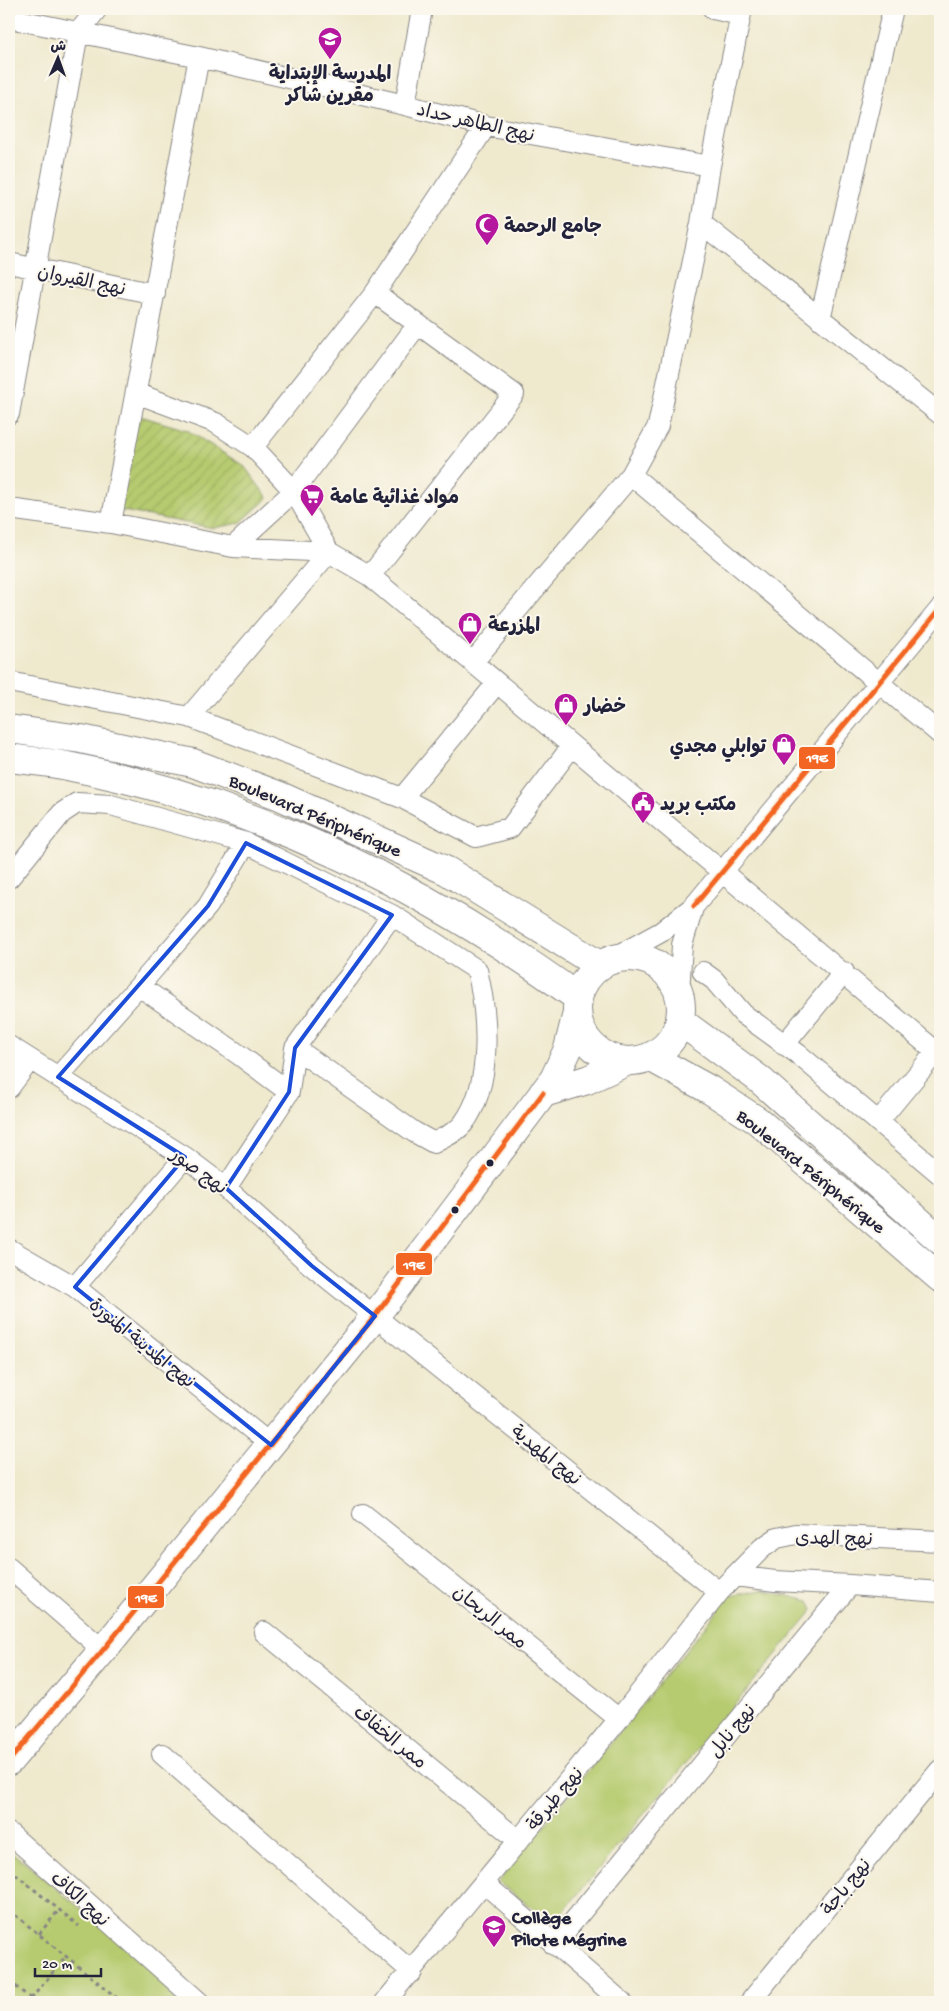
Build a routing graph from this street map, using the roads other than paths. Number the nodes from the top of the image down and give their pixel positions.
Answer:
1 (98, 9) edge
2 (422, 9) edge
3 (713, 9) edge
4 (893, 9) edge
5 (741, 12) edge
6 (9, 18) edge
7 (78, 33) junction
8 (198, 57) junction
9 (405, 105) junction
10 (486, 126) junction
11 (710, 166) junction
12 (701, 223) junction
13 (9, 264) edge
14 (36, 269) junction
15 (375, 293) junction
16 (155, 294) junction
17 (820, 319) junction
18 (418, 324) junction
19 (136, 394) junction
20 (939, 406) edge
21 (9, 414) edge
22 (253, 446) junction
23 (631, 475) junction
24 (294, 492) junction
25 (9, 509) edge
26 (111, 524) junction
27 (232, 548) junction
28 (329, 552) junction
29 (370, 576) junction
30 (940, 609) edge
31 (473, 662) junction
32 (9, 682) edge
33 (497, 683) junction
34 (879, 683) junction
35 (189, 717) junction
36 (9, 729) edge
37 (940, 734) edge
38 (572, 746) junction
39 (9, 758) edge
40 (402, 798) junction
41 (246, 842) junction
42 (723, 872) junction
43 (9, 878) edge
44 (694, 906) junction
45 (392, 915) junction
46 (605, 962) junction
47 (703, 972) dead end
48 (844, 972) junction
49 (139, 986) junction
50 (679, 993) junction
51 (576, 1007) junction
52 (680, 1021) junction
53 (784, 1045) junction
54 (9, 1046) edge
55 (295, 1048) junction
56 (938, 1053) edge
57 (639, 1059) junction
58 (30, 1060) junction
59 (58, 1077) junction
60 (9, 1088) edge
61 (289, 1092) junction
62 (543, 1093) junction
63 (878, 1122) junction
64 (184, 1156) junction
65 (940, 1174) edge
66 (226, 1188) junction
67 (940, 1240) edge
68 (11, 1254) edge
69 (940, 1278) edge
70 (75, 1287) junction
71 (375, 1316) junction
72 (271, 1445) junction
73 (363, 1514) dead end
74 (940, 1541) edge
75 (9, 1568) edge
76 (735, 1576) junction
77 (850, 1586) junction
78 (719, 1592) junction
79 (940, 1592) edge
80 (264, 1632) dead end
81 (103, 1650) junction
82 (620, 1718) junction
83 (162, 1754) dead end
84 (9, 1761) edge
85 (940, 1770) edge
86 (9, 1833) edge
87 (518, 1840) junction
88 (485, 1884) junction
89 (554, 1946) junction
90 (412, 1972) junction
91 (199, 2002) edge
92 (385, 2002) edge
93 (622, 2002) edge
94 (750, 2002) edge

1 - 7 street
2 - 9 street
3 - 5 street
4 - 17 street
5 - 11 street
6 - 7 street, نهج الطاهر حداد
7 - 8 street, نهج الطاهر حداد
7 - 14 street
8 - 9 street, نهج الطاهر حداد
8 - 16 street
9 - 10 street, نهج الطاهر حداد
10 - 11 street, نهج الطاهر حداد
10 - 15 street
11 - 12 street
12 - 17 street
12 - 23 street
13 - 14 street, نهج القيروان
14 - 16 street, نهج القيروان
14 - 21 street
15 - 18 street
15 - 22 street
16 - 19 street
17 - 20 street
18 - 24 street
18 - 29 street
19 - 22 street
19 - 26 street
22 - 24 street
23 - 31 street
23 - 34 street
24 - 27 street
24 - 28 street
25 - 26 street
26 - 27 street
27 - 28 street
28 - 29 street
28 - 35 street
29 - 31 street
30 - 34 street
31 - 33 street
32 - 35 street
33 - 38 street
33 - 40 street
34 - 37 street
34 - 42 street
35 - 40 street
36 - 46 main road, Boulevard Périphérique
38 - 40 street
38 - 42 street
39 - 51 main road, Boulevard Périphérique
41 - 43 street
41 - 45 street
41 - 49 street
42 - 44 street
42 - 48 street
44 - 46 street
44 - 50 street
45 - 55 street
45 - 55 street
46 - 50 main road
46 - 51 main road
47 - 53 street
48 - 53 street
48 - 56 street
49 - 59 street
49 - 61 street
50 - 52 main road
51 - 57 main road
51 - 62 main road
52 - 57 main road
52 - 67 main road, Boulevard Périphérique
53 - 63 street
54 - 58 street, نهج صور
55 - 61 street
56 - 63 street
57 - 62 main road
57 - 69 main road, Boulevard Périphérique
58 - 59 street, نهج صور
58 - 60 street
59 - 64 street, نهج صور
61 - 66 street
62 - 71 main road
63 - 65 street
64 - 66 street, نهج صور
64 - 70 street
66 - 71 street, نهج صور
68 - 70 street, نهج المدينة المنورة
70 - 72 street, نهج المدينة المنورة
71 - 72 main road
71 - 78 street, نهج المهدية
72 - 81 main road
73 - 82 street, ممر الريحان
74 - 76 street, نهج الهدى
75 - 81 street
76 - 77 street
76 - 78 street, نهج الهدى
77 - 79 street
77 - 89 street, نهج نابل
78 - 82 street, نهج طبرقة
80 - 87 street, ممر الخفاف
81 - 84 main road
82 - 87 street, نهج طبرقة
83 - 90 street
85 - 94 street, نهج باجة
86 - 91 street, نهج الكاف
87 - 88 street, نهج طبرقة
88 - 89 street
88 - 90 street, نهج طبرقة
89 - 93 street
90 - 92 street, نهج طبرقة

